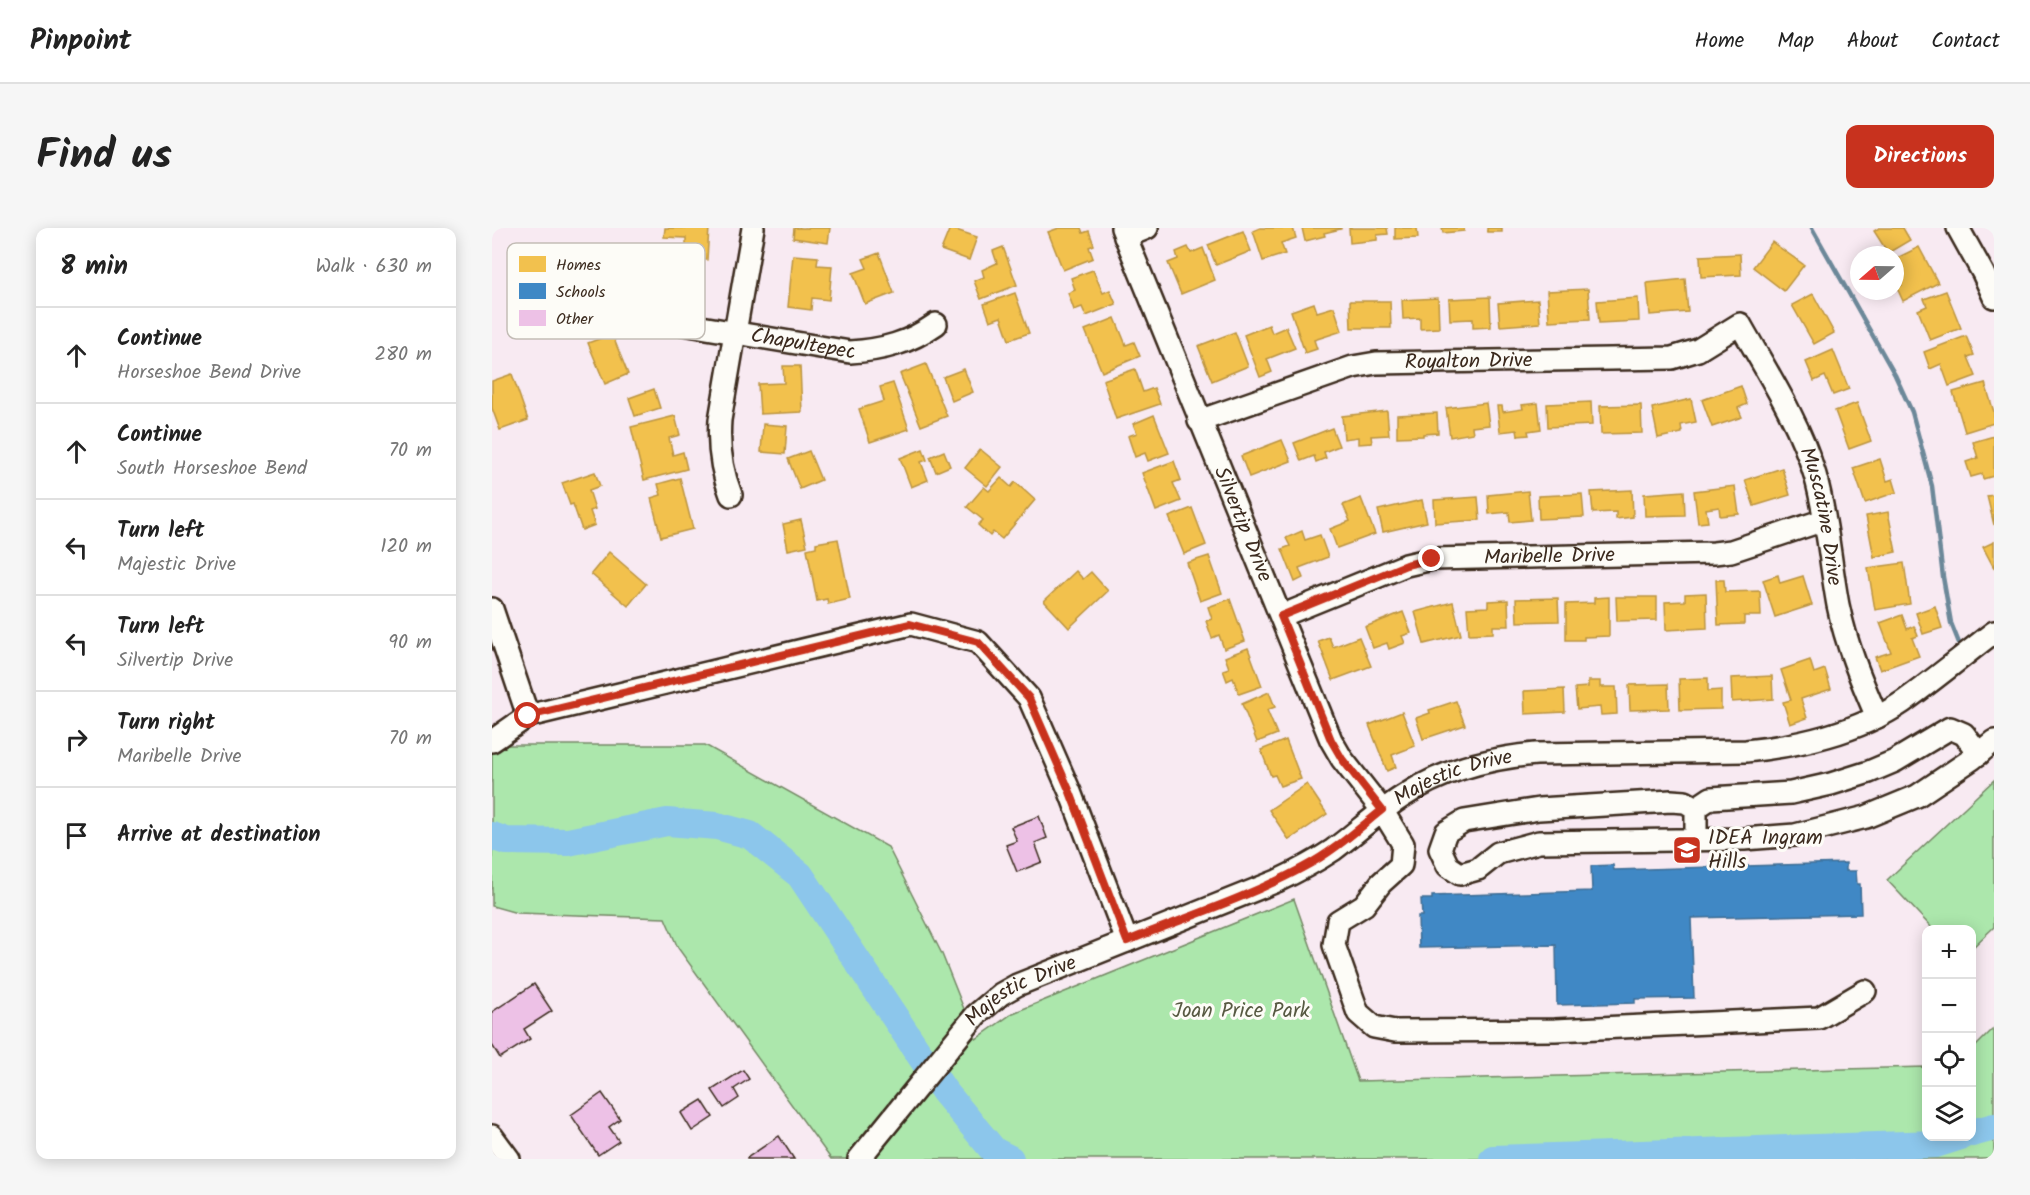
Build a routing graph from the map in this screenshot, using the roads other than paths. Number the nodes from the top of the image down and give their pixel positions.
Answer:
1 (753, 228) edge
2 (1147, 228) edge
3 (1958, 228) edge
4 (1124, 232) edge
5 (1989, 271) edge
6 (1994, 297) edge
7 (936, 324) dead end
8 (1740, 324) joint
9 (705, 328) edge
10 (735, 333) junction
11 (1199, 421) junction
12 (731, 495) dead end
13 (1824, 520) junction
14 (492, 609) edge
15 (1281, 616) junction
16 (1994, 632) edge
17 (528, 716) junction
18 (1877, 717) junction
19 (492, 741) edge
20 (1986, 747) edge
21 (1696, 808) junction
22 (1382, 810) junction
23 (1696, 840) junction
24 (1127, 941) junction
25 (1865, 991) dead end
26 (492, 1136) edge
27 (509, 1159) edge
28 (859, 1159) edge

1 - 10 street
2 - 4 street
3 - 5 street
4 - 11 street, Silvertip Drive
5 - 6 street
7 - 10 street, Chapultepec
8 - 11 street, Royalton Drive
8 - 13 street, Muscatine Drive
9 - 10 street, Chapultepec
10 - 12 street
11 - 15 street, Silvertip Drive
13 - 15 street, Maribelle Drive
13 - 18 street, Muscatine Drive
14 - 17 street
15 - 22 street, Silvertip Drive
16 - 18 street, Majestic Drive
17 - 19 street
17 - 24 street
18 - 22 street, Majestic Drive
20 - 21 street
20 - 23 street
21 - 23 street
21 - 23 street
22 - 24 street, Majestic Drive
22 - 25 street, Silvertip Drive
24 - 28 street, Majestic Drive
26 - 27 street

